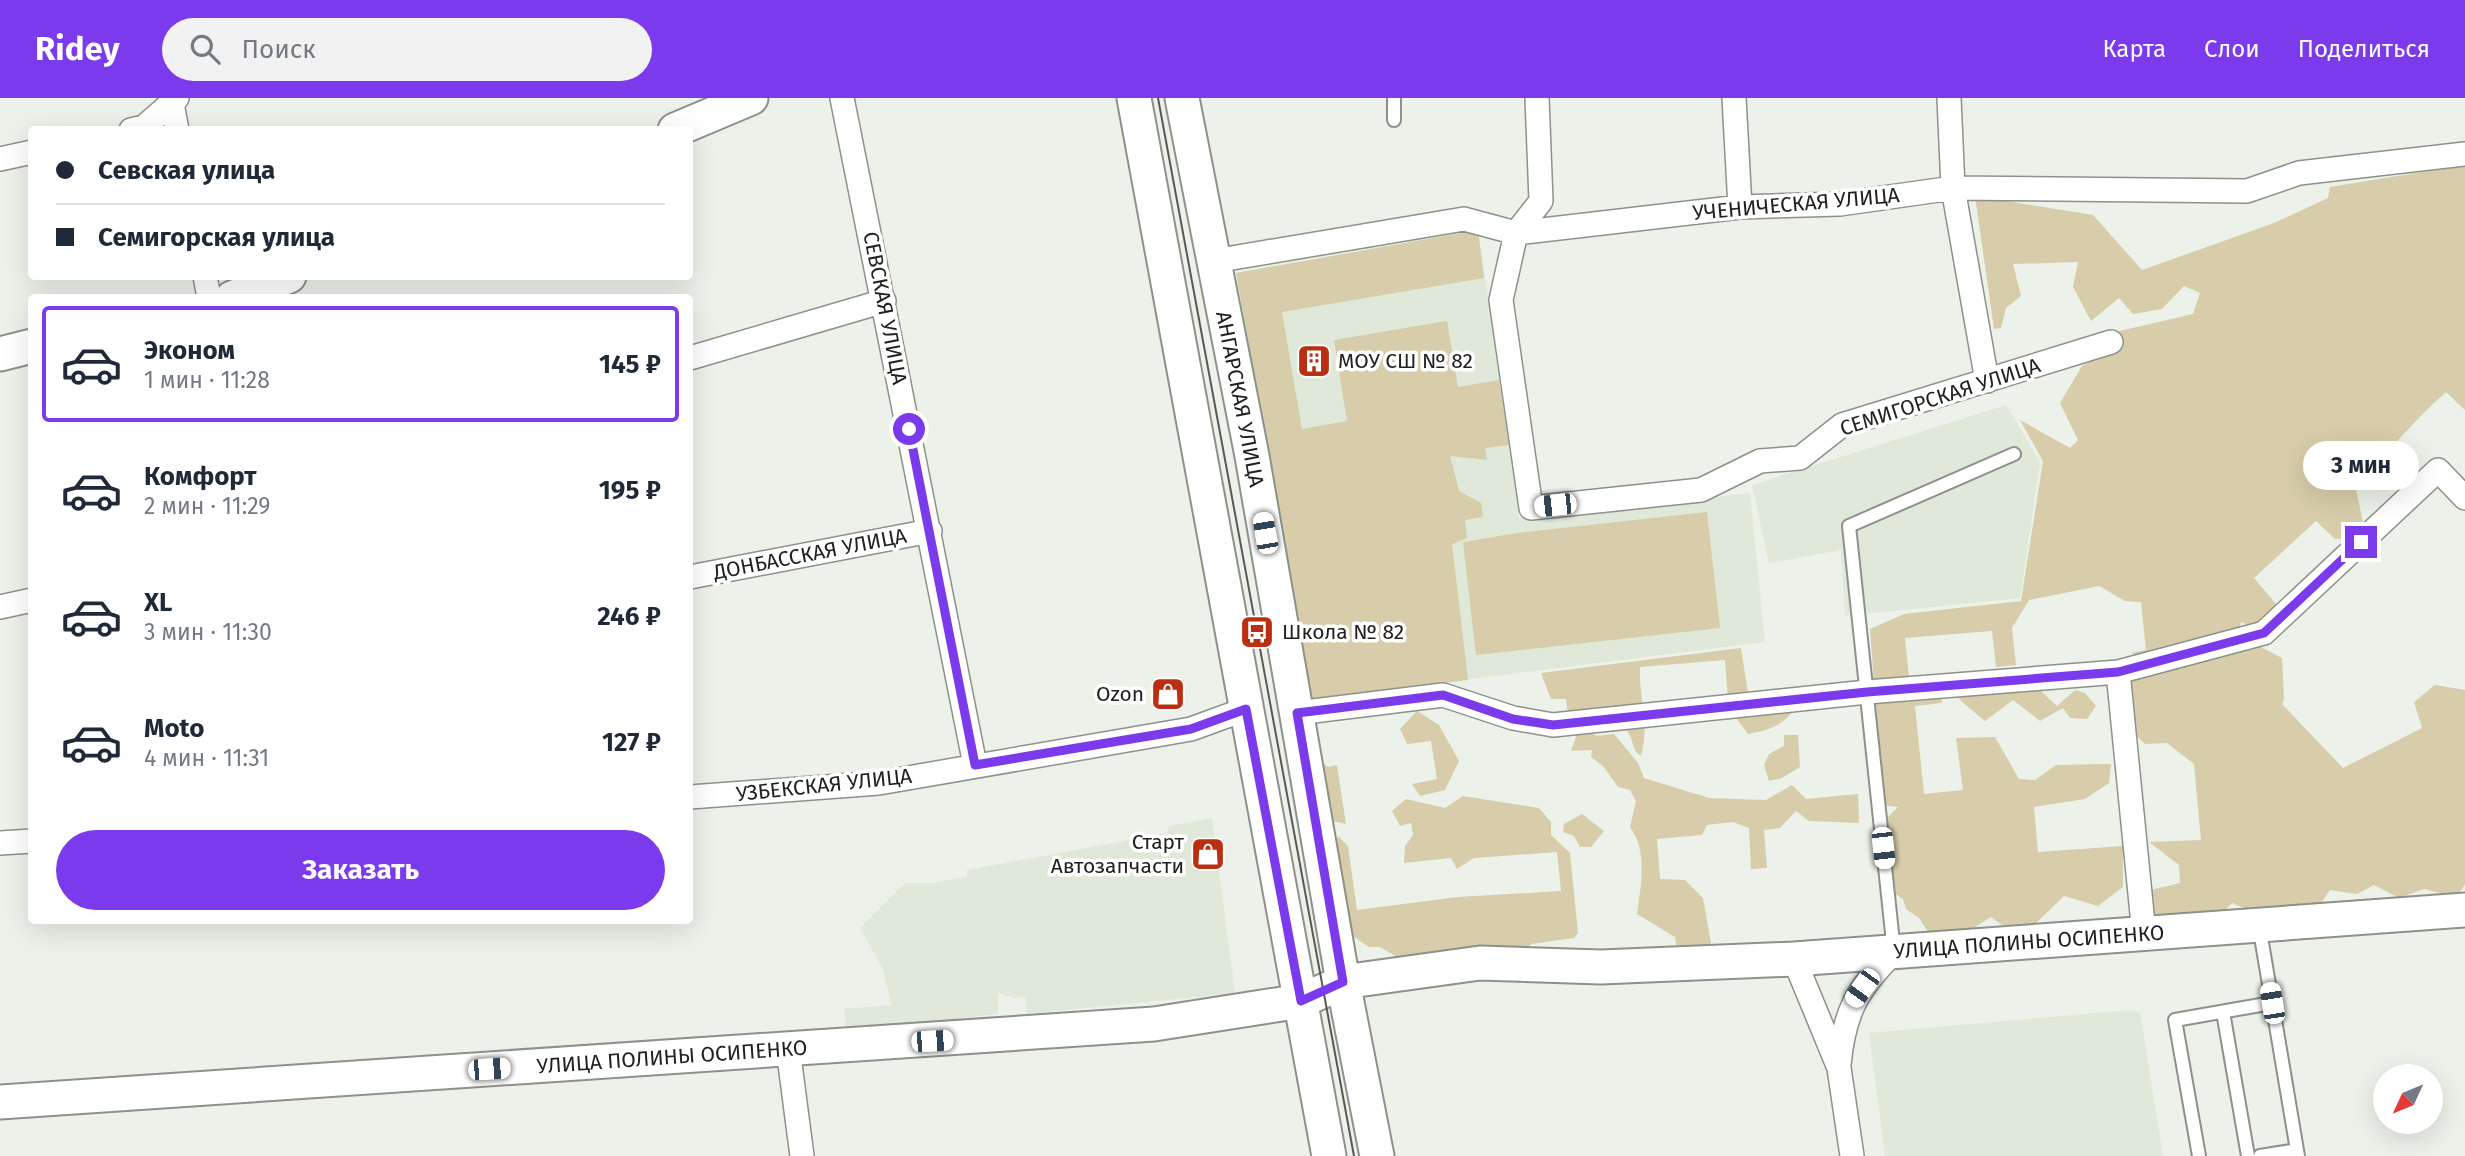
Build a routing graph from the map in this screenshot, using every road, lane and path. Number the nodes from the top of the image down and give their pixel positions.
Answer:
1 (751, 98) edge
2 (842, 98) edge
3 (1134, 98) edge
4 (1182, 98) edge
5 (1394, 98) edge
6 (1537, 98) edge
7 (1734, 98) edge
8 (1949, 98) edge
9 (173, 100) edge
10 (1394, 120) dead end
11 (145, 126) edge
12 (176, 126) edge
13 (685, 126) edge
14 (28, 153) edge
15 (2465, 155) edge
16 (0, 159) edge
17 (1953, 188) junction
18 (1740, 207) junction
19 (1516, 233) junction
20 (1214, 261) junction
21 (279, 280) edge
22 (242, 294) edge
23 (884, 301) junction
24 (2111, 342) dead end
25 (28, 347) edge
26 (0, 354) edge
27 (693, 357) edge
28 (1987, 381) junction
29 (2014, 454) dead end
30 (2465, 498) edge
31 (930, 531) junction
32 (693, 576) edge
33 (28, 601) edge
34 (0, 607) edge
35 (2118, 672) junction
36 (1867, 692) junction
37 (1246, 709) junction
38 (1297, 713) junction
39 (975, 765) junction
40 (693, 797) edge
41 (28, 841) edge
42 (0, 843) edge
43 (2465, 909) edge
44 (2259, 925) junction
45 (2144, 934) junction
46 (1894, 952) junction
47 (1794, 960) junction
48 (1343, 982) junction
49 (1301, 1001) junction
50 (2272, 1003) junction
51 (2223, 1012) junction
52 (788, 1049) junction
53 (1839, 1068) junction
54 (0, 1102) edge
55 (2297, 1153) edge
56 (802, 1156) edge
57 (1329, 1156) edge
58 (1377, 1156) edge
59 (1852, 1156) edge
60 (2199, 1156) edge
61 (2248, 1156) edge
62 (2260, 1156) edge

1 - 13 main road
2 - 23 street, СЕВСКАЯ УЛИЦА
3 - 37 main road
4 - 20 main road, АНГАРСКАЯ УЛИЦА
5 - 10 lane
6 - 19 street
7 - 18 street
8 - 17 street
9 - 11 street
9 - 12 street
14 - 16 street
15 - 17 street, УЧЕНИЧЕСКАЯ УЛИЦА
17 - 18 street, УЧЕНИЧЕСКАЯ УЛИЦА
17 - 28 street
18 - 19 street, УЧЕНИЧЕСКАЯ УЛИЦА
19 - 20 street, УЧЕНИЧЕСКАЯ УЛИЦА
19 - 28 street, СЕМИГОРСКАЯ УЛИЦА
20 - 38 main road, АНГАРСКАЯ УЛИЦА
21 - 22 main road
23 - 27 street
23 - 31 street, СЕВСКАЯ УЛИЦА
24 - 28 street, СЕМИГОРСКАЯ УЛИЦА
25 - 26 main road
29 - 36 lane
30 - 35 street
31 - 32 street, ДОНБАССКАЯ УЛИЦА
31 - 39 street, СЕВСКАЯ УЛИЦА
33 - 34 street
35 - 36 street
35 - 45 street
36 - 38 street
36 - 46 lane
37 - 39 street, УЗБЕКСКАЯ УЛИЦА
37 - 49 main road
38 - 48 main road, АНГАРСКАЯ УЛИЦА
39 - 40 street, УЗБЕКСКАЯ УЛИЦА
41 - 42 street
43 - 44 main road, УЛИЦА ПОЛИНЫ ОСИПЕНКО
44 - 45 main road, УЛИЦА ПОЛИНЫ ОСИПЕНКО
44 - 50 lane
45 - 46 main road, УЛИЦА ПОЛИНЫ ОСИПЕНКО
46 - 47 main road, УЛИЦА ПОЛИНЫ ОСИПЕНКО
46 - 53 street
47 - 48 main road, УЛИЦА ПОЛИНЫ ОСИПЕНКО
47 - 53 street
48 - 49 main road, УЛИЦА ПОЛИНЫ ОСИПЕНКО
48 - 58 main road, АНГАРСКАЯ УЛИЦА
49 - 52 main road, УЛИЦА ПОЛИНЫ ОСИПЕНКО
49 - 57 main road
50 - 51 lane
50 - 55 lane
51 - 60 lane
51 - 61 lane
52 - 54 main road, УЛИЦА ПОЛИНЫ ОСИПЕНКО
52 - 56 street
53 - 59 street
55 - 62 lane

